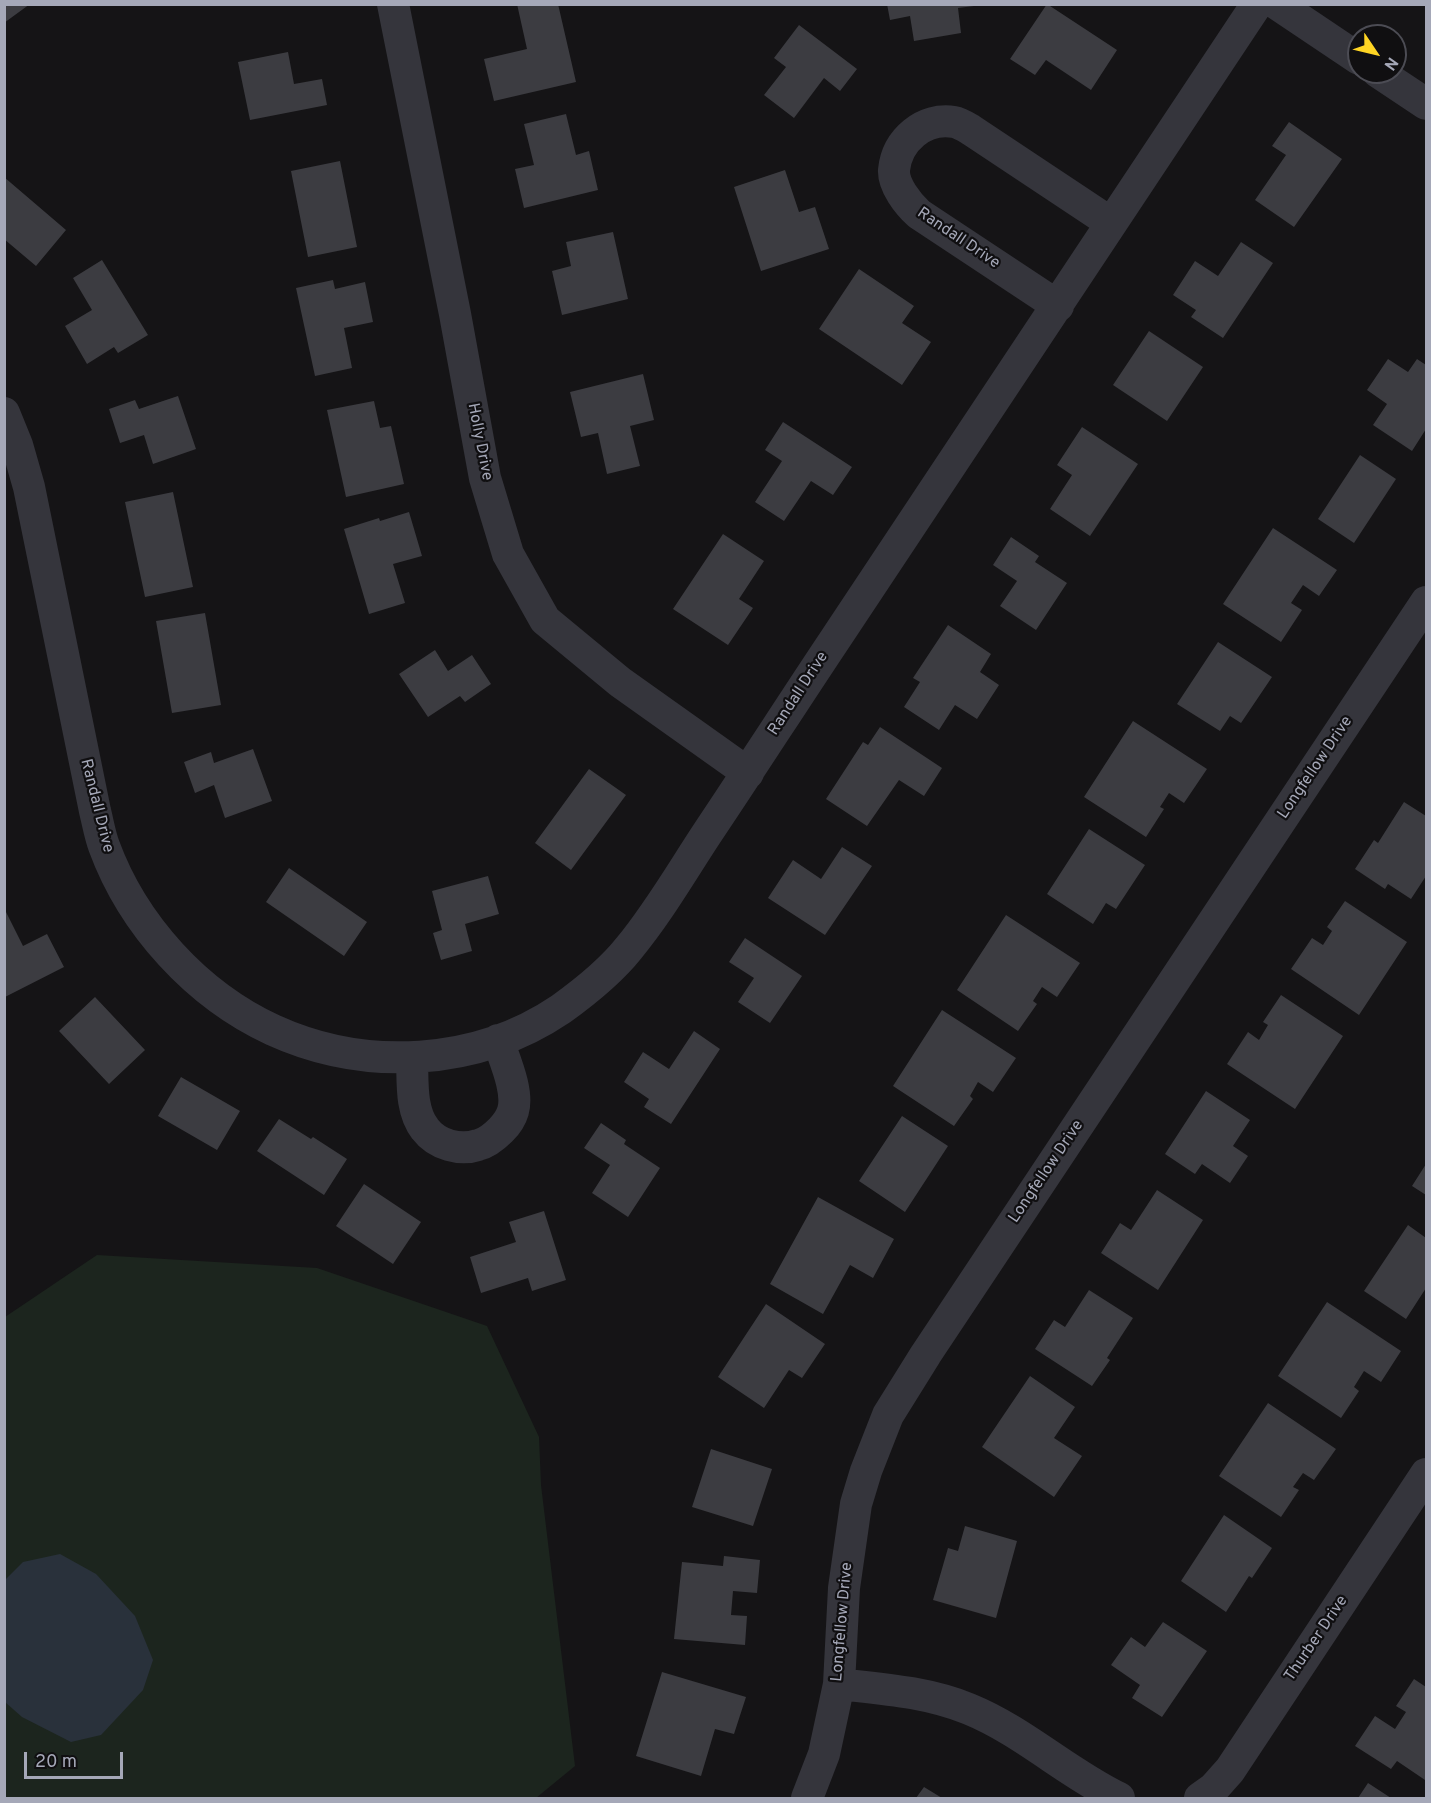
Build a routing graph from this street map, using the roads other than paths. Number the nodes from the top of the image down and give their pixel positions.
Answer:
1 (393, 4) edge
2 (1257, 4) edge
3 (1277, 4) edge
4 (1347, 51) edge
5 (1396, 84) edge
6 (1426, 104) edge
7 (1111, 223) junction
8 (1058, 306) junction
9 (4, 413) edge
10 (1426, 602) edge
11 (748, 773) junction
12 (498, 1040) junction
13 (411, 1058) junction
14 (1426, 1474) edge
15 (838, 1684) junction
16 (807, 1798) edge
17 (1119, 1798) edge
18 (1200, 1798) edge

1 - 11 street, Holly Drive
2 - 7 street, Randall Drive
3 - 4 street
5 - 6 street
7 - 8 street, Randall Drive
7 - 8 street, Randall Drive
8 - 11 street, Randall Drive
9 - 13 street, Randall Drive
10 - 15 street, Longfellow Drive
11 - 12 street, Randall Drive
12 - 13 street, Randall Drive
12 - 13 street
14 - 18 street, Thurber Drive
15 - 16 street, Longfellow Drive
15 - 17 street

